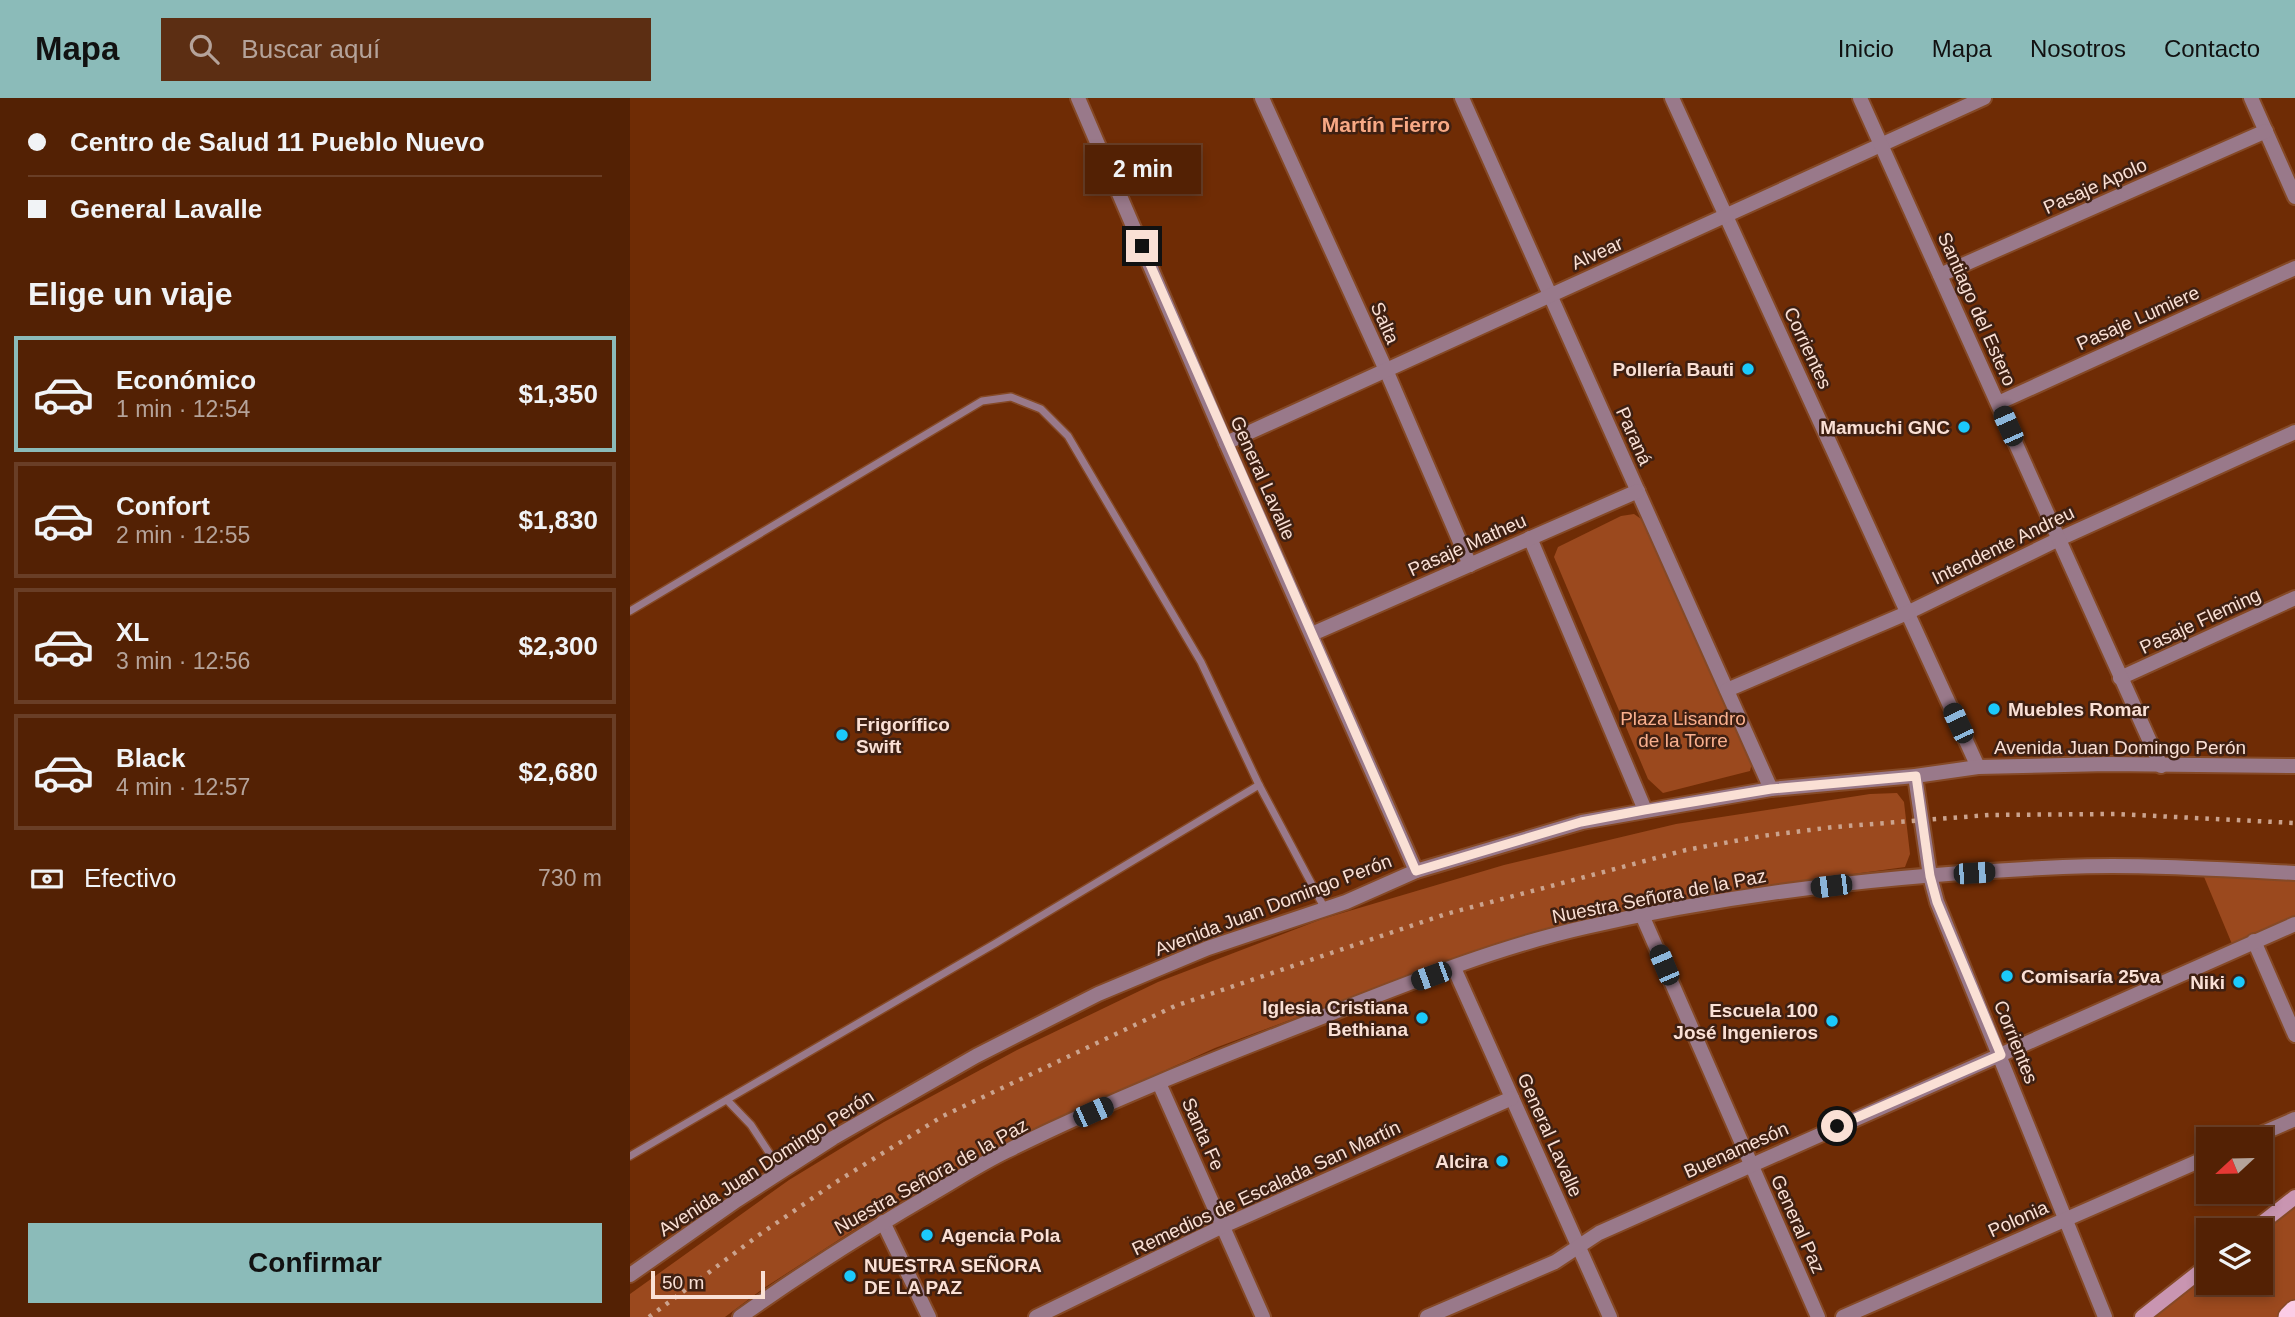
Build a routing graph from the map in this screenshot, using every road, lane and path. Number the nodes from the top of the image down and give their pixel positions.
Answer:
1 (1078, 98) edge
2 (1262, 98) edge
3 (1462, 98) edge
4 (1672, 98) edge
5 (1860, 98) edge
6 (1984, 98) edge
7 (2251, 98) edge
8 (2266, 131) junction
9 (1881, 145) junction
10 (2295, 197) edge
11 (1726, 215) junction
12 (2295, 268) edge
13 (1940, 275) junction
14 (1550, 295) junction
15 (1386, 370) junction
16 (1998, 403) junction
17 (2295, 432) edge
18 (1226, 443) junction
19 (1638, 491) junction
20 (1531, 538) junction
21 (2059, 540) junction
22 (1470, 565) junction
23 (2295, 598) edge
24 (630, 611) edge
25 (1907, 613) junction
26 (1312, 634) junction
27 (2120, 678) junction
28 (1727, 690) junction
29 (2161, 766) junction
30 (2295, 766) edge
31 (1978, 767) junction
32 (1916, 776) junction
33 (1259, 785) junction
34 (1771, 789) junction
35 (1644, 810) junction
36 (1416, 871) junction
37 (2295, 873) edge
38 (1930, 876) junction
39 (1325, 909) junction
40 (1642, 915) junction
41 (2295, 924) edge
42 (2254, 941) junction
43 (1454, 968) junction
44 (2295, 1035) edge
45 (2001, 1055) junction
46 (1159, 1083) junction
47 (1513, 1098) junction
48 (727, 1100) junction
49 (2295, 1119) edge
50 (2273, 1129) edge
51 (630, 1156) edge
52 (2196, 1162) edge
53 (1751, 1164) junction
54 (781, 1171) junction
55 (2295, 1197) edge
56 (2066, 1218) junction
57 (2268, 1218) edge
58 (883, 1222) junction
59 (1223, 1226) junction
60 (1579, 1248) junction
61 (2196, 1274) edge
62 (630, 1275) edge
63 (2295, 1311) edge
64 (740, 1317) edge
65 (929, 1317) edge
66 (1037, 1317) edge
67 (1263, 1317) edge
68 (1427, 1317) edge
69 (1610, 1317) edge
70 (1818, 1317) edge
71 (1843, 1317) edge
72 (2105, 1317) edge
73 (2142, 1317) edge
74 (2289, 1317) edge

1 - 18 street, General Lavalle
2 - 15 street, Salta
3 - 14 street, Paraná
4 - 11 street, Corrientes
5 - 9 street, Santiago del Estero
6 - 9 street, Alvear
7 - 8 street
8 - 10 street
8 - 13 street, Pasaje Apolo
9 - 11 street, Alvear
9 - 13 street, Santiago del Estero
11 - 14 street, Alvear
11 - 25 street, Corrientes
12 - 16 street, Pasaje Lumiere
13 - 16 street, Santiago del Estero
14 - 15 street, Alvear
14 - 19 street, Paraná
15 - 18 street, Alvear
15 - 22 street, Salta
16 - 21 street, Santiago del Estero
17 - 21 street, Intendente Andreu
18 - 26 street, General Lavalle
19 - 20 street, Pasaje Matheu
19 - 28 street, Paraná
20 - 22 street, Pasaje Matheu
20 - 35 street
21 - 25 street, Intendente Andreu
21 - 27 street, Santiago del Estero
22 - 26 street, Pasaje Matheu
23 - 27 street, Pasaje Fleming
24 - 33 lane
25 - 28 street, Intendente Andreu
25 - 31 street, Corrientes
26 - 36 street, General Lavalle
27 - 29 street, Santiago del Estero
28 - 34 street, Paraná
29 - 30 street, Avenida Juan Domingo Perón
29 - 31 street, Avenida Juan Domingo Perón
31 - 32 street, Avenida Juan Domingo Perón
32 - 34 street, Avenida Juan Domingo Perón
32 - 38 street, Corrientes
33 - 39 lane
33 - 48 lane
34 - 35 street, Avenida Juan Domingo Perón
35 - 36 street, Avenida Juan Domingo Perón
36 - 39 street, Avenida Juan Domingo Perón
37 - 38 street, Nuestra Señora de la Paz
38 - 40 street, Nuestra Señora de la Paz
38 - 45 street, Corrientes
39 - 54 street, Avenida Juan Domingo Perón
40 - 43 street, Nuestra Señora de la Paz
40 - 53 street, General Paz
41 - 42 street, Buenamesón
42 - 44 street
42 - 45 street, Buenamesón
43 - 46 street, Nuestra Señora de la Paz
43 - 47 street, General Lavalle
45 - 53 street, Buenamesón
45 - 56 street, Corrientes
46 - 58 street, Nuestra Señora de la Paz
46 - 59 street, Santa Fe
47 - 59 street, Remedios de Escalada San Martín
47 - 60 street, General Lavalle
48 - 51 lane
48 - 54 lane
49 - 50 street
52 - 56 street, Polonia
53 - 60 street, Buenamesón
53 - 70 street, General Paz
54 - 62 street, Avenida Juan Domingo Perón
55 - 57 main road
56 - 71 street, Polonia
56 - 72 street, Corrientes
58 - 64 street, Nuestra Señora de la Paz
58 - 65 street
59 - 66 street, Remedios de Escalada San Martín
59 - 67 street, Santa Fe
60 - 68 street, Buenamesón
60 - 69 street, General Lavalle
61 - 73 main road
63 - 74 highway

